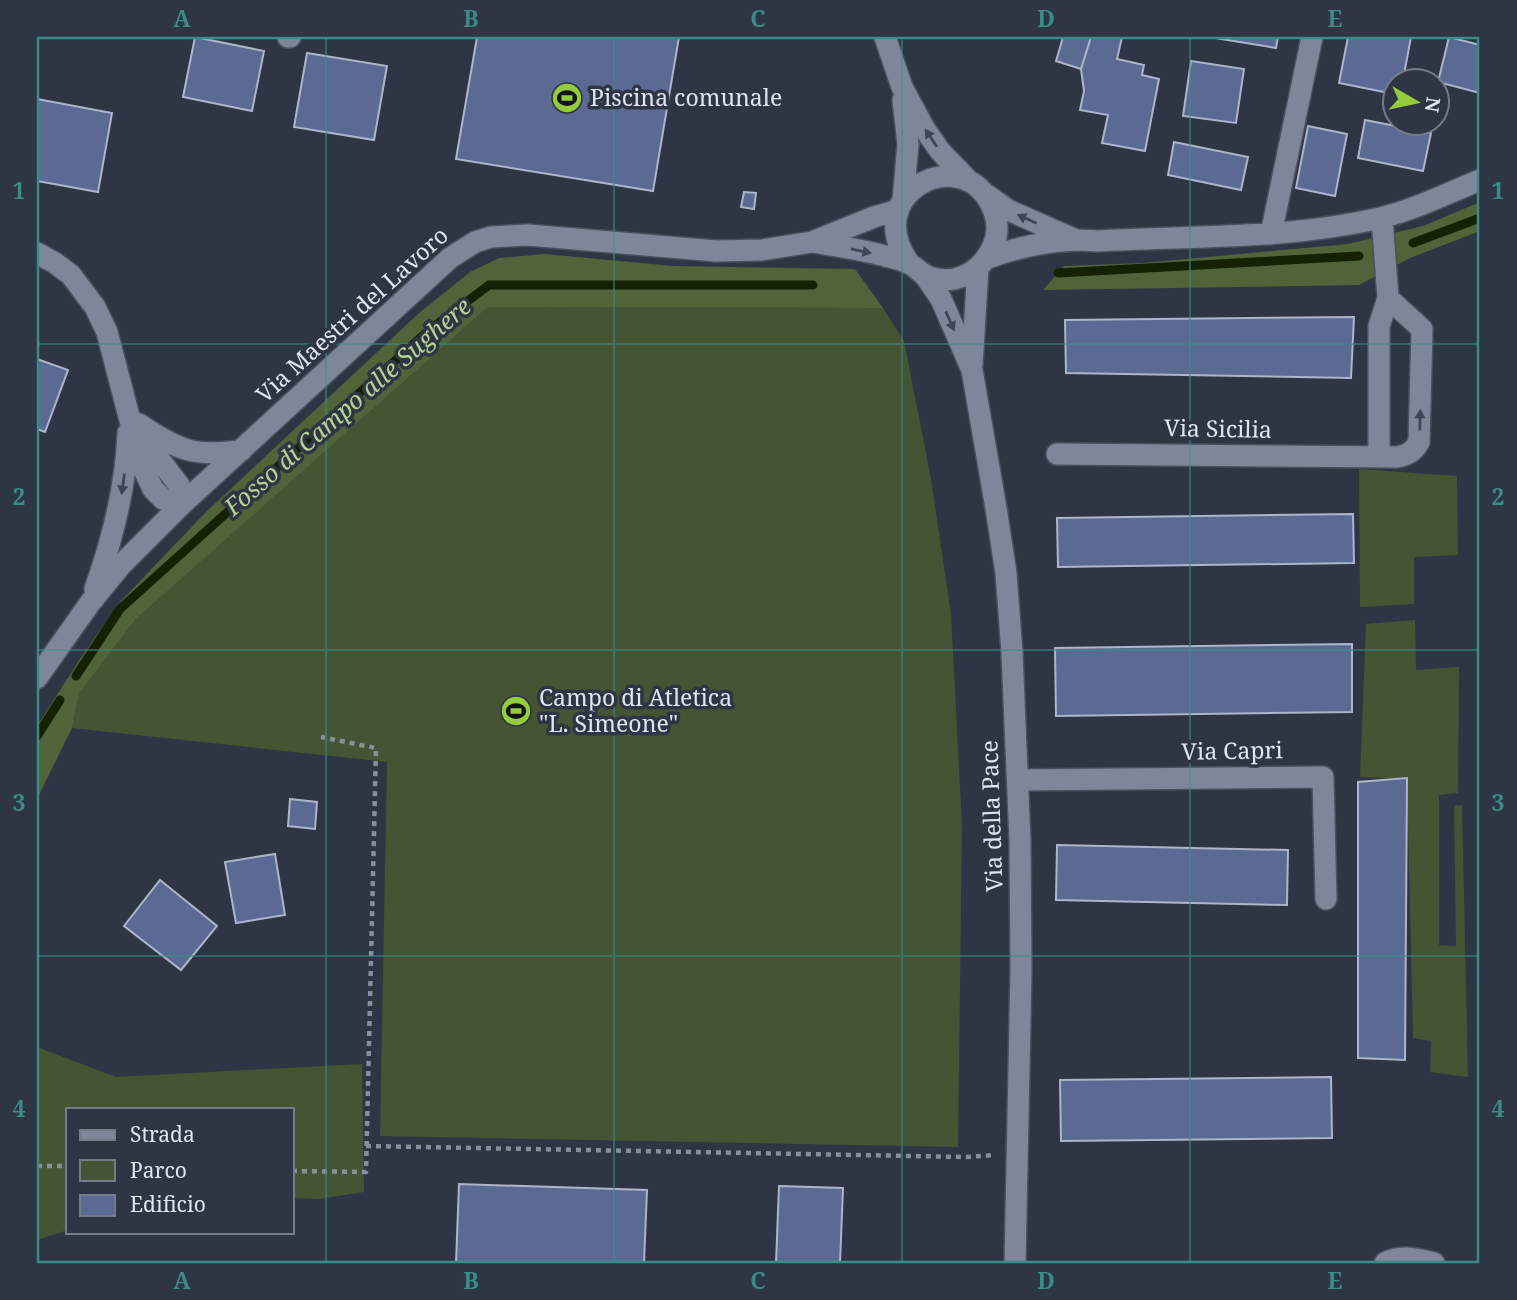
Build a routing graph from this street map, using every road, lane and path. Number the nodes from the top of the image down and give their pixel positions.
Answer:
1 (885, 37) edge
2 (1312, 37) edge
3 (902, 87) junction
4 (1480, 180) edge
5 (976, 187) junction
6 (900, 205) junction
7 (1382, 218) junction
8 (1270, 234) junction
9 (1076, 239) junction
10 (812, 242) junction
11 (37, 253) edge
12 (983, 263) junction
13 (916, 269) junction
14 (1388, 298) junction
15 (972, 370) junction
16 (129, 416) junction
17 (242, 450) junction
18 (1057, 454) dead end
19 (1379, 457) junction
20 (181, 505) junction
21 (90, 603) junction
22 (37, 678) edge
23 (321, 737) dead end
24 (1018, 780) junction
25 (1326, 899) dead end
26 (366, 1146) junction
27 (1017, 1154) junction
28 (37, 1166) edge
29 (66, 1166) edge
30 (294, 1171) edge
31 (1015, 1263) edge
32 (1385, 1263) edge
33 (1434, 1263) edge

1 - 3 street
2 - 8 street
5 -> 3 street
3 - 6 street
4 - 7 street
5 - 6 street
9 -> 5 street
5 - 12 street
6 - 10 street, Via Maestri del Lavoro
6 - 13 street
7 - 8 street
7 - 14 street
8 - 9 street
9 - 12 street
10 -> 13 street, Via Maestri del Lavoro
10 - 17 street, Via Maestri del Lavoro
11 - 16 street
12 - 13 street
12 - 15 street, Via della Pace
13 -> 15 street, Via della Pace
14 - 19 street
19 -> 14 street, Via Sicilia
15 - 24 street, Via della Pace
16 - 17 street
16 - 20 street
16 -> 21 street
17 - 20 street, Via Maestri del Lavoro
18 - 19 street, Via Sicilia
20 - 21 street, Via Maestri del Lavoro
21 - 22 street, Via Maestri del Lavoro
23 - 26 path
24 - 25 street, Via Capri
24 - 27 street, Via della Pace
26 - 27 path
26 - 30 path
27 - 31 street, Via della Pace
28 - 29 path
32 - 33 street

